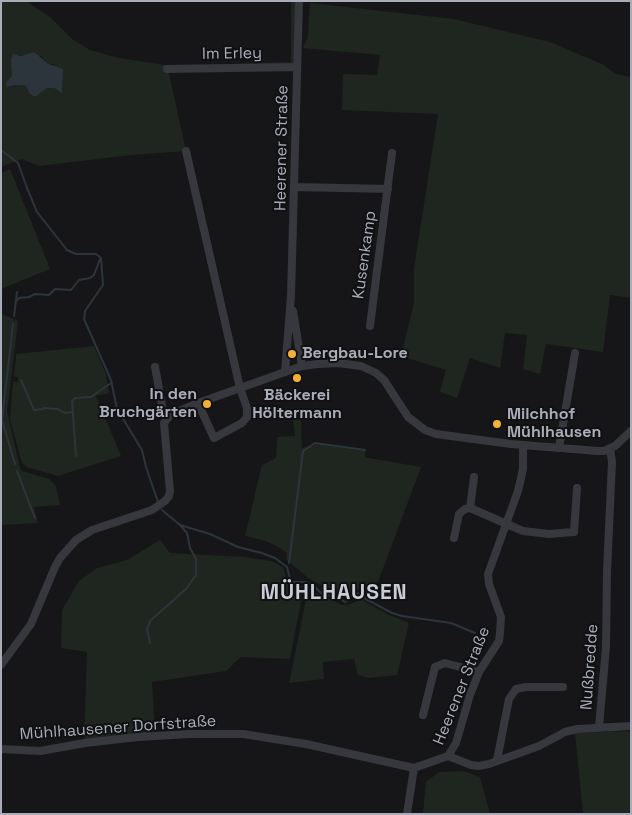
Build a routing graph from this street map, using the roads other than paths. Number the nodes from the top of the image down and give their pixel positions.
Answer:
1 (299, 1) edge
2 (297, 67) junction
3 (167, 68) dead end
4 (186, 151) dead end
5 (392, 153) dead end
6 (295, 187) junction
7 (388, 189) junction
8 (291, 296) junction
9 (370, 326) dead end
10 (576, 353) dead end
11 (302, 366) junction
12 (154, 367) dead end
13 (285, 372) junction
14 (240, 388) junction
15 (198, 402) junction
16 (166, 418) junction
17 (631, 431) edge
18 (523, 445) junction
19 (559, 448) junction
20 (610, 448) junction
21 (474, 477) dead end
22 (577, 488) dead end
23 (470, 508) junction
24 (506, 523) junction
25 (454, 538) dead end
26 (1, 665) edge
27 (479, 672) junction
28 (563, 687) dead end
29 (422, 715) dead end
30 (631, 726) edge
31 (599, 727) junction
32 (1, 749) edge
33 (448, 756) junction
34 (497, 760) junction
35 (414, 768) junction
36 (407, 814) edge

1 - 2 street, Heerener Straße
2 - 3 street, Im Erley
2 - 6 street, Heerener Straße
4 - 14 street
5 - 7 street, Kusenkamp
6 - 7 street, Kusenkamp
6 - 8 street, Heerener Straße
7 - 9 street, Kusenkamp
8 - 11 street, Heerener Straße
8 - 13 street, Heerener Straße
10 - 19 street
11 - 13 street
11 - 18 street
12 - 16 street
13 - 14 street
14 - 15 street
14 - 15 street
15 - 16 street
16 - 26 street
17 - 20 street
18 - 19 street
18 - 24 street, Heerener Straße
19 - 20 street
20 - 31 street, Nußbredde
21 - 23 street
22 - 24 street
23 - 24 street
23 - 25 street
24 - 27 street, Heerener Straße
27 - 29 street
27 - 33 street, Heerener Straße
28 - 34 street
30 - 31 street
31 - 34 street, Nußbredde
32 - 35 street, Mühlhausener Dorfstraße
33 - 34 street, Nußbredde
33 - 35 street, Heerener Straße
35 - 36 street

